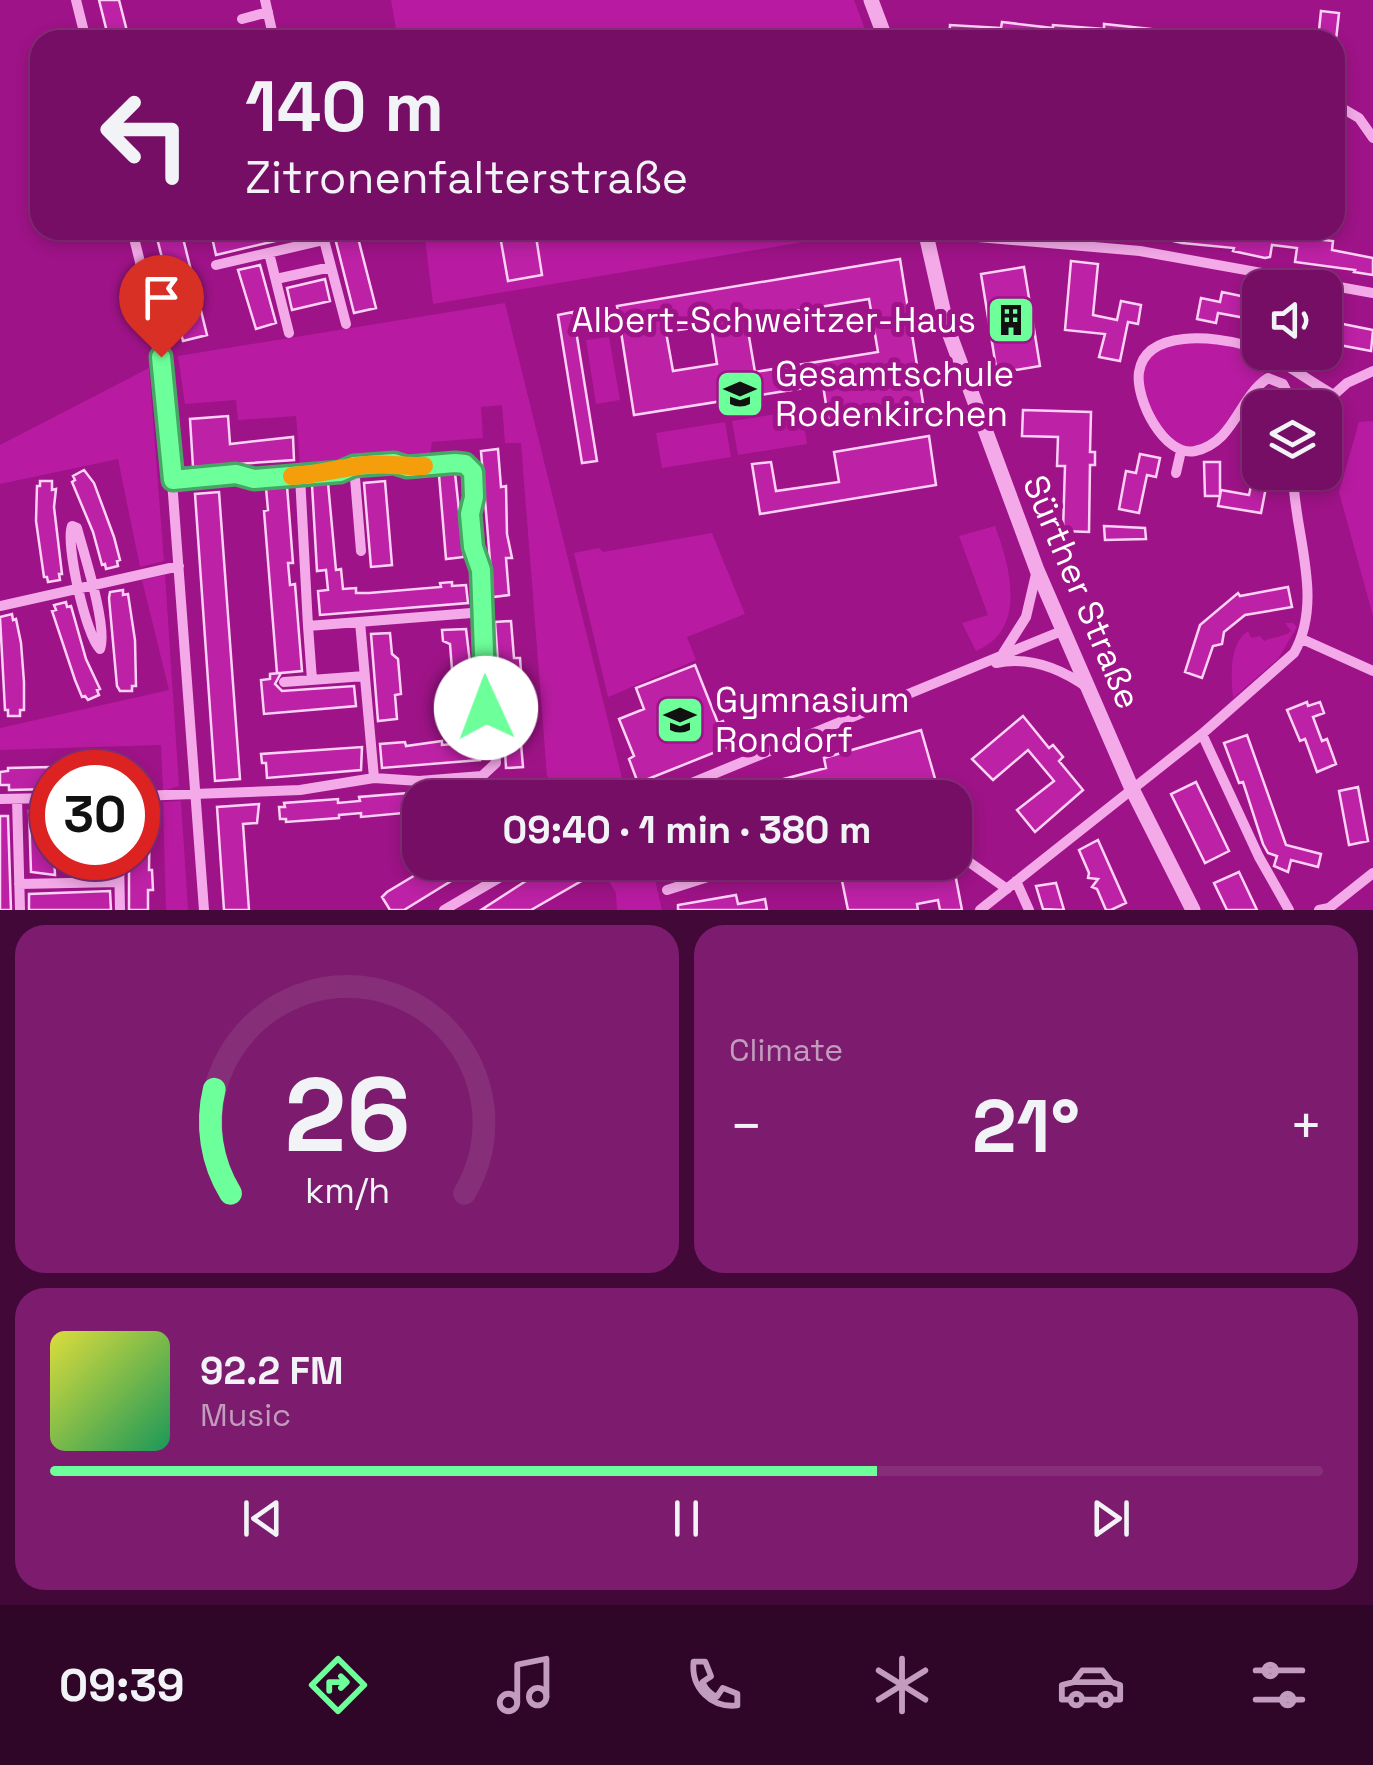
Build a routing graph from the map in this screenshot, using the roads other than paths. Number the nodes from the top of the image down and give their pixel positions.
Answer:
1 (76, 0) edge
2 (871, 0) edge
3 (266, 6) edge
4 (242, 18) dead end
5 (84, 30) edge
6 (882, 30) edge
7 (1345, 110) edge
8 (1373, 138) edge
9 (134, 240) edge
10 (308, 240) edge
11 (324, 240) edge
12 (928, 240) edge
13 (1057, 240) edge
14 (269, 253) junction
15 (216, 265) dead end
16 (331, 267) junction
17 (276, 279) junction
18 (1373, 293) edge
19 (346, 324) dead end
20 (289, 334) dead end
21 (1242, 345) edge
22 (1267, 370) edge
23 (1290, 370) edge
24 (1373, 371) edge
25 (1268, 378) junction
26 (1285, 390) edge
27 (1325, 390) edge
28 (1339, 390) edge
29 (1181, 451) junction
30 (354, 466) junction
31 (1176, 473) dead end
32 (300, 476) junction
33 (173, 480) junction
34 (1294, 490) edge
35 (360, 551) dead end
36 (179, 566) junction
37 (1037, 570) junction
38 (92, 584) junction
39 (79, 588) junction
40 (0, 606) edge
41 (484, 612) junction
42 (360, 622) junction
43 (308, 626) junction
44 (1064, 630) junction
45 (1302, 639) junction
46 (1002, 656) junction
47 (976, 668) junction
48 (1373, 671) edge
49 (365, 676) junction
50 (312, 680) junction
51 (284, 682) dead end
52 (1088, 688) junction
53 (1202, 734) junction
54 (374, 778) junction
55 (699, 780) edge
56 (1132, 789) junction
57 (195, 793) junction
58 (160, 795) edge
59 (0, 799) edge
60 (17, 799) junction
61 (30, 799) edge
62 (972, 862) edge
63 (1373, 873) edge
64 (495, 880) edge
65 (698, 880) edge
66 (120, 882) joint
67 (19, 884) junction
68 (1012, 885) junction
69 (667, 890) dead end
70 (20, 910) edge
71 (120, 910) edge
72 (204, 910) edge
73 (444, 910) edge
74 (980, 910) edge
75 (1029, 910) edge
76 (1193, 910) edge
77 (1289, 910) edge
78 (1319, 910) edge

1 - 5 street
2 - 6 street
3 - 4 street
7 - 8 street
9 - 33 street
10 - 14 street
11 - 16 street
12 - 37 street, Sürther Straße
13 - 18 street
14 - 15 street
14 - 17 street
16 - 17 street
16 - 19 street
17 - 20 street
21 - 29 street
22 - 25 street
23 - 27 street
24 - 28 street
25 - 26 street
25 - 29 street
29 - 31 street
30 - 32 street
30 - 35 street
30 - 41 street
32 - 33 street
32 - 43 street
33 - 36 street
34 - 45 street
36 - 38 street
36 - 57 street
37 - 44 street, Sürther Straße
37 - 46 street
38 - 39 street
38 - 39 street
38 - 39 street
39 - 40 street
41 - 42 street
41 - 54 street
42 - 43 street
42 - 49 street
43 - 50 street
44 - 46 street
44 - 52 street, Sürther Straße
45 - 48 street
45 - 53 street
46 - 47 street
47 - 52 street
47 - 55 street
49 - 50 street
49 - 54 street
50 - 51 street
52 - 56 street, Sürther Straße
53 - 56 street
53 - 77 street
54 - 57 street
56 - 68 street
56 - 76 street, Sürther Straße
57 - 58 street
57 - 72 street
59 - 60 street
60 - 61 street
60 - 67 street
62 - 68 street
63 - 78 street
64 - 73 street
65 - 69 street
66 - 67 street
66 - 71 street
67 - 70 street
68 - 74 street
68 - 75 street

